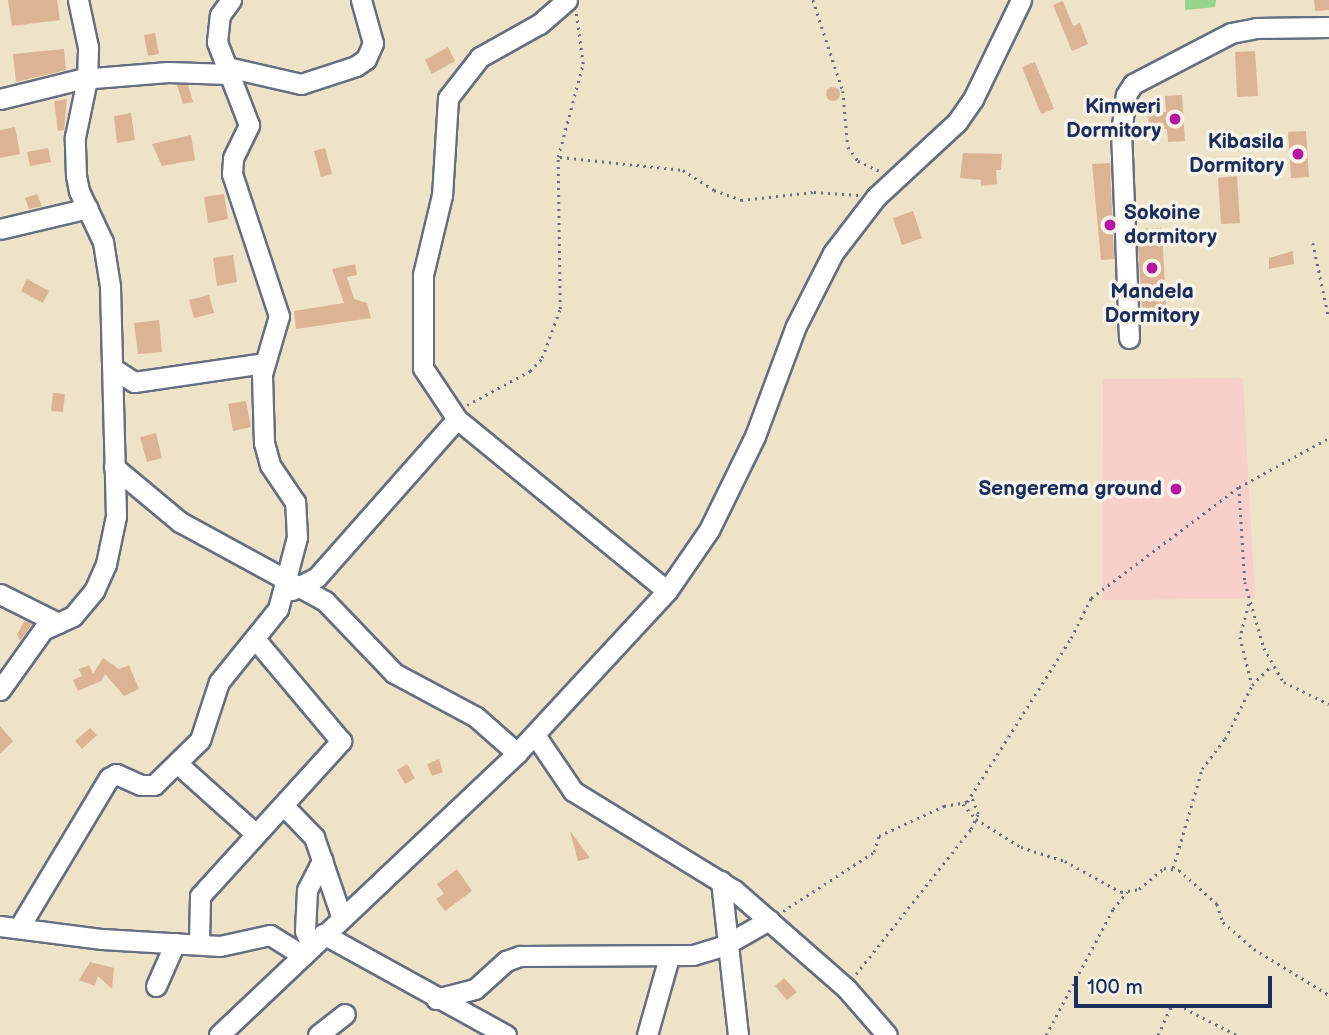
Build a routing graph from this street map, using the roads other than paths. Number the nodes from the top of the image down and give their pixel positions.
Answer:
1 (78, 0) edge
2 (231, 0) edge
3 (361, 0) edge
4 (570, 0) edge
5 (1021, 0) edge
6 (1329, 27) edge
7 (228, 70) junction
8 (87, 79) junction
9 (0, 99) edge
10 (89, 208) junction
11 (0, 229) edge
12 (1129, 338) dead end
13 (264, 363) junction
14 (114, 369) junction
15 (457, 419) junction
16 (114, 467) junction
17 (291, 588) junction
18 (667, 591) junction
19 (0, 594) edge
20 (58, 623) junction
21 (255, 639) junction
22 (0, 690) edge
23 (535, 735) junction
24 (517, 753) junction
25 (178, 765) junction
26 (283, 805) junction
27 (256, 834) junction
28 (322, 860) junction
29 (721, 881) junction
30 (341, 916) junction
31 (769, 920) junction
32 (0, 926) edge
33 (20, 926) junction
34 (175, 943) junction
35 (199, 944) junction
36 (725, 945) junction
37 (313, 946) junction
38 (668, 957) junction
39 (156, 986) dead end
40 (436, 999) junction
41 (345, 1014) dead end
42 (222, 1034) edge
43 (318, 1035) edge
44 (506, 1035) edge
45 (647, 1035) edge
46 (738, 1035) edge
47 (887, 1035) edge

1 - 8 street
2 - 7 street
3 - 7 street
4 - 15 street
5 - 18 street
6 - 12 street
7 - 8 street
7 - 13 street
8 - 9 street
8 - 10 street
10 - 11 street
10 - 14 street
13 - 14 street
13 - 17 street
14 - 16 street
15 - 17 street
15 - 18 street
16 - 17 street
16 - 20 street
17 - 21 street
17 - 24 street
18 - 23 street
19 - 20 street
20 - 22 street
21 - 25 street
21 - 26 street
23 - 24 street
23 - 29 street
24 - 30 street
25 - 27 street
25 - 33 street
26 - 27 street
26 - 28 street
27 - 35 street
28 - 30 street
28 - 37 street
29 - 31 street
29 - 36 street
30 - 37 street
31 - 36 street
31 - 47 street
32 - 33 street
33 - 34 street
34 - 35 street
34 - 39 street
35 - 37 street
36 - 38 street
36 - 46 street
37 - 40 street
37 - 42 street
38 - 40 street
38 - 45 street
40 - 44 street
41 - 43 street

